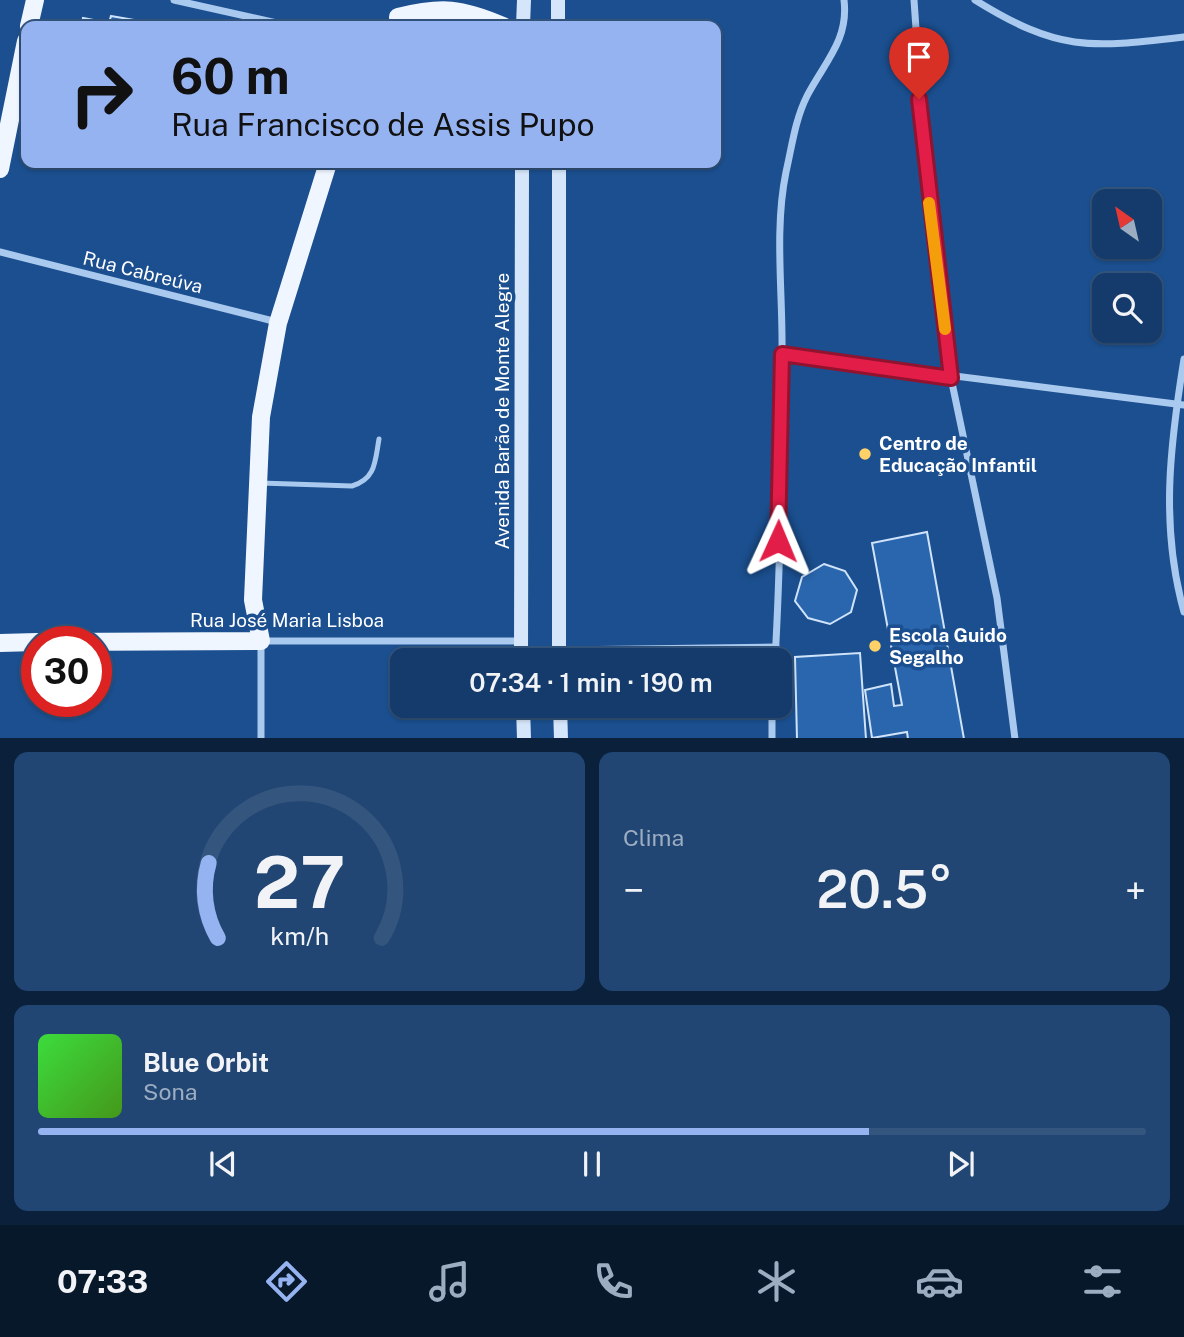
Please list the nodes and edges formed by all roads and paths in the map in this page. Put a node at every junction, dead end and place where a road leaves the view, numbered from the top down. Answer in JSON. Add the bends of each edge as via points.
{"nodes":[{"id":1,"x":35,"y":0,"type":"edge"},
{"id":2,"x":174,"y":0,"type":"edge"},
{"id":3,"x":411,"y":0,"type":"edge"},
{"id":4,"x":524,"y":0,"type":"edge"},
{"id":5,"x":558,"y":0,"type":"edge"},
{"id":6,"x":844,"y":0,"type":"edge"},
{"id":7,"x":914,"y":0,"type":"edge"},
{"id":8,"x":975,"y":0,"type":"edge"},
{"id":9,"x":30,"y":21,"type":"edge"},
{"id":10,"x":268,"y":21,"type":"edge"},
{"id":11,"x":396,"y":21,"type":"edge"},
{"id":12,"x":398,"y":21,"type":"edge"},
{"id":13,"x":490,"y":21,"type":"edge"},
{"id":14,"x":523,"y":21,"type":"edge"},
{"id":15,"x":558,"y":21,"type":"edge"},
{"id":16,"x":1184,"y":37,"type":"edge"},
{"id":17,"x":21,"y":66,"type":"edge"},
{"id":18,"x":326,"y":168,"type":"edge"},
{"id":19,"x":522,"y":168,"type":"edge"},
{"id":20,"x":559,"y":168,"type":"edge"},
{"id":21,"x":0,"y":169,"type":"edge"},
{"id":22,"x":0,"y":252,"type":"edge"},
{"id":23,"x":278,"y":323,"type":"junction"},
{"id":24,"x":782,"y":354,"type":"junction"},
{"id":25,"x":1184,"y":359,"type":"edge"},
{"id":26,"x":951,"y":378,"type":"junction"},
{"id":27,"x":1180,"y":404,"type":"edge"},
{"id":28,"x":379,"y":439,"type":"dead end"},
{"id":29,"x":257,"y":483,"type":"junction"},
{"id":30,"x":1184,"y":612,"type":"edge"},
{"id":31,"x":261,"y":641,"type":"junction"},
{"id":32,"x":520,"y":641,"type":"junction"},
{"id":33,"x":21,"y":642,"type":"edge"},
{"id":34,"x":112,"y":642,"type":"edge"},
{"id":35,"x":0,"y":643,"type":"edge"},
{"id":36,"x":776,"y":647,"type":"joint"},
{"id":37,"x":520,"y":648,"type":"edge"},
{"id":38,"x":559,"y":648,"type":"edge"},
{"id":39,"x":749,"y":648,"type":"edge"},
{"id":40,"x":523,"y":718,"type":"edge"},
{"id":41,"x":560,"y":718,"type":"edge"},
{"id":42,"x":772,"y":718,"type":"edge"},
{"id":43,"x":261,"y":738,"type":"edge"},
{"id":44,"x":524,"y":738,"type":"edge"},
{"id":45,"x":561,"y":738,"type":"edge"},
{"id":46,"x":772,"y":738,"type":"edge"},
{"id":47,"x":1015,"y":738,"type":"edge"}],
"edges":[{"from":1,"to":9,"type":"main road"},
{"from":2,"to":10,"type":"street"},
{"from":3,"to":11,"type":"main road"},
{"from":4,"to":14,"type":"main road"},
{"from":5,"to":15,"type":"main road"},
{"from":6,"to":24,"type":"street","via":[[846,16],[839,41],[797,121],[784,181]]},
{"from":7,"to":26,"type":"street","via":[[926,174]]},
{"from":8,"to":16,"type":"street","via":[[1037,34],[1072,44],[1117,45]]},
{"from":12,"to":13,"type":"main road","via":[[434,8]]},
{"from":17,"to":21,"type":"main road"},
{"from":18,"to":23,"type":"main road"},
{"from":19,"to":32,"type":"main road","name":"Avenida Barão de Monte Alegre"},
{"from":20,"to":38,"type":"main road"},
{"from":22,"to":23,"type":"street","name":"Rua Cabreúva"},
{"from":23,"to":29,"type":"main road","via":[[261,417]]},
{"from":24,"to":26,"type":"street"},
{"from":24,"to":36,"type":"street"},
{"from":25,"to":27,"type":"street"},
{"from":26,"to":27,"type":"street"},
{"from":26,"to":47,"type":"street","via":[[997,598]]},
{"from":27,"to":30,"type":"street","via":[[1167,492]]},
{"from":28,"to":29,"type":"lane","via":[[373,474],[365,482],[352,486]]},
{"from":29,"to":31,"type":"main road","via":[[253,600]]},
{"from":31,"to":32,"type":"street","name":"Rua José Maria Lisboa"},
{"from":31,"to":34,"type":"main road","name":"Rua José Maria Lisboa"},
{"from":31,"to":43,"type":"street"},
{"from":32,"to":37,"type":"main road","name":"Avenida Barão de Monte Alegre"},
{"from":33,"to":35,"type":"main road"},
{"from":36,"to":39,"type":"street"},
{"from":40,"to":44,"type":"main road"},
{"from":41,"to":45,"type":"main road"},
{"from":42,"to":46,"type":"street"}]}
